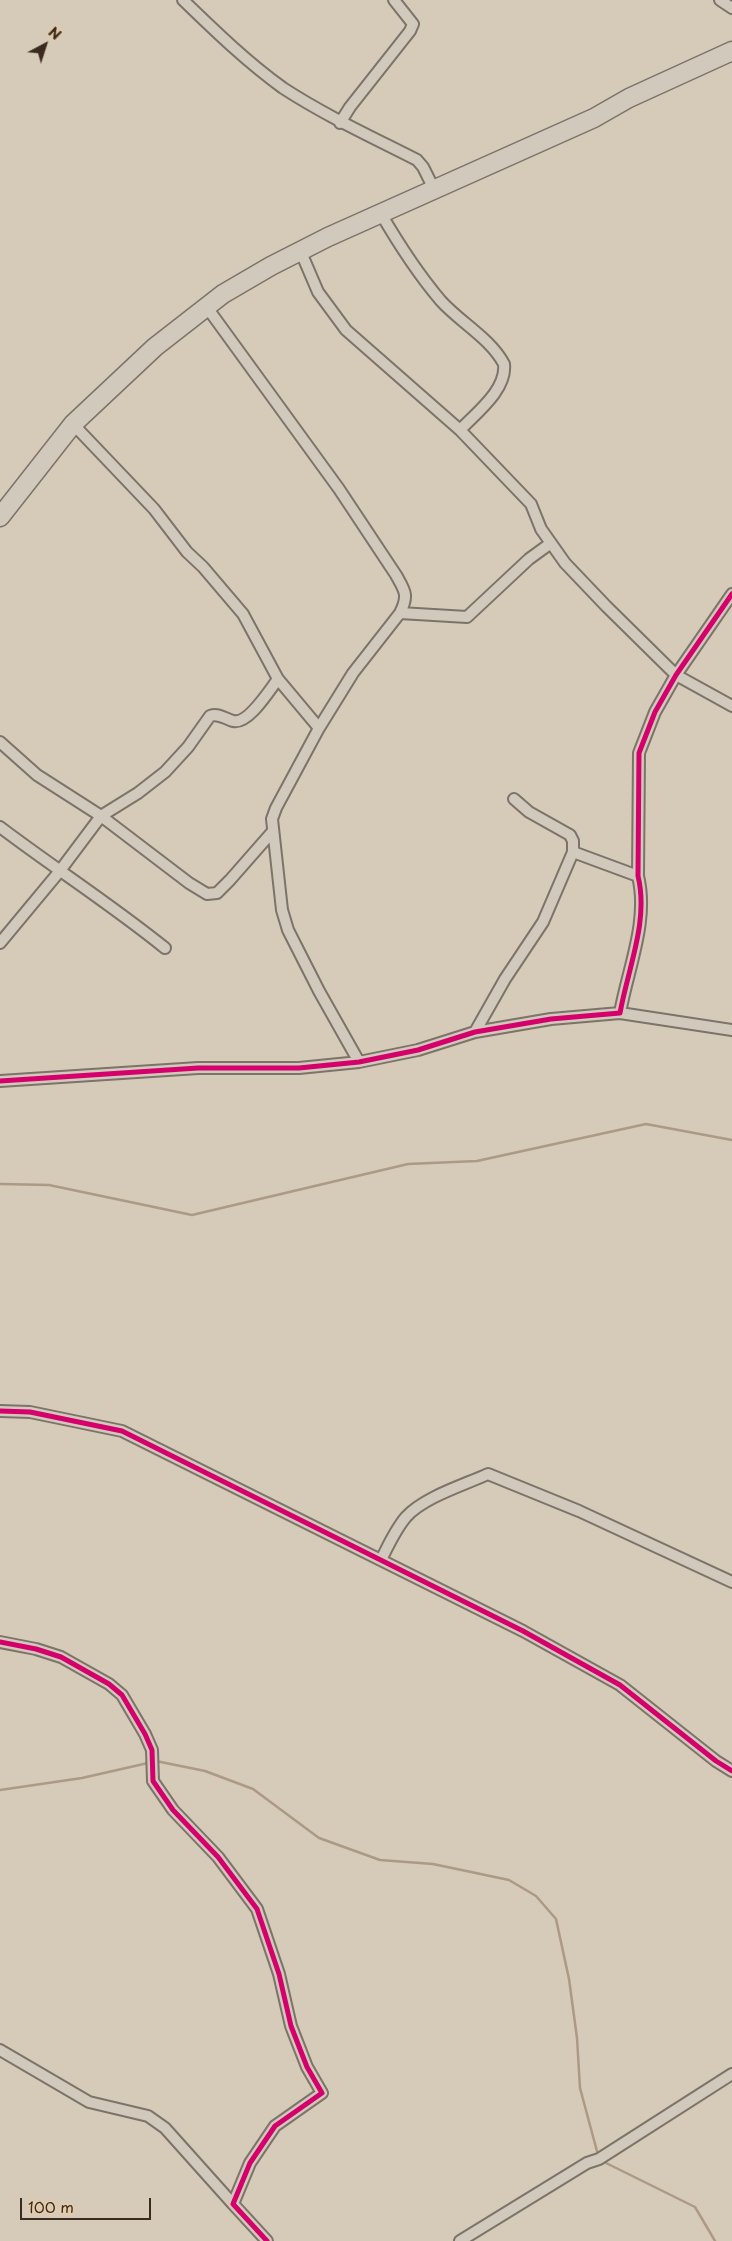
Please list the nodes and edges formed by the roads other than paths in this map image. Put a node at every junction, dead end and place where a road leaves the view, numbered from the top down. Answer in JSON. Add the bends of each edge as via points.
{"nodes":[{"id":1,"x":183,"y":0,"type":"edge"},
{"id":2,"x":394,"y":0,"type":"edge"},
{"id":3,"x":720,"y":0,"type":"edge"},
{"id":4,"x":732,"y":8,"type":"edge"},
{"id":5,"x":732,"y":53,"type":"edge"},
{"id":6,"x":340,"y":122,"type":"junction"},
{"id":7,"x":434,"y":189,"type":"junction"},
{"id":8,"x":380,"y":212,"type":"junction"},
{"id":9,"x":300,"y":250,"type":"junction"},
{"id":10,"x":206,"y":306,"type":"junction"},
{"id":11,"x":73,"y":424,"type":"junction"},
{"id":12,"x":460,"y":430,"type":"junction"},
{"id":13,"x":0,"y":517,"type":"edge"},
{"id":14,"x":551,"y":543,"type":"junction"},
{"id":15,"x":732,"y":594,"type":"edge"},
{"id":16,"x":400,"y":613,"type":"junction"},
{"id":17,"x":676,"y":675,"type":"junction"},
{"id":18,"x":278,"y":679,"type":"junction"},
{"id":19,"x":732,"y":706,"type":"edge"},
{"id":20,"x":319,"y":728,"type":"junction"},
{"id":21,"x":0,"y":742,"type":"edge"},
{"id":22,"x":514,"y":799,"type":"dead end"},
{"id":23,"x":101,"y":816,"type":"junction"},
{"id":24,"x":0,"y":827,"type":"edge"},
{"id":25,"x":273,"y":831,"type":"junction"},
{"id":26,"x":573,"y":852,"type":"junction"},
{"id":27,"x":59,"y":872,"type":"junction"},
{"id":28,"x":638,"y":876,"type":"junction"},
{"id":29,"x":0,"y":943,"type":"edge"},
{"id":30,"x":164,"y":948,"type":"dead end"},
{"id":31,"x":620,"y":1013,"type":"junction"},
{"id":32,"x":732,"y":1030,"type":"edge"},
{"id":33,"x":475,"y":1032,"type":"junction"},
{"id":34,"x":359,"y":1062,"type":"junction"},
{"id":35,"x":0,"y":1082,"type":"edge"},
{"id":36,"x":0,"y":1411,"type":"edge"},
{"id":37,"x":381,"y":1560,"type":"junction"},
{"id":38,"x":732,"y":1582,"type":"edge"},
{"id":39,"x":0,"y":1642,"type":"edge"},
{"id":40,"x":732,"y":1771,"type":"edge"},
{"id":41,"x":0,"y":2050,"type":"edge"},
{"id":42,"x":732,"y":2074,"type":"edge"},
{"id":43,"x":233,"y":2204,"type":"junction"},
{"id":44,"x":267,"y":2241,"type":"edge"},
{"id":45,"x":460,"y":2241,"type":"edge"}],
"edges":[{"from":1,"to":6,"type":"street","via":[[244,58],[283,88]]},
{"from":2,"to":6,"type":"street","via":[[413,24],[410,31]]},
{"from":3,"to":4,"type":"street"},
{"from":5,"to":7,"type":"highway","via":[[611,114],[594,118]]},
{"from":6,"to":7,"type":"street","via":[[417,160]]},
{"from":7,"to":8,"type":"highway"},
{"from":8,"to":9,"type":"highway"},
{"from":8,"to":12,"type":"street","via":[[409,259],[441,301],[492,348],[504,364],[498,388]]},
{"from":9,"to":10,"type":"highway"},
{"from":9,"to":12,"type":"street","via":[[318,292],[346,330]]},
{"from":10,"to":11,"type":"highway","via":[[148,352]]},
{"from":10,"to":16,"type":"street","via":[[339,489],[396,575],[407,600]]},
{"from":11,"to":13,"type":"highway"},
{"from":11,"to":18,"type":"street","via":[[154,509],[187,552],[243,614]]},
{"from":12,"to":14,"type":"street","via":[[531,504]]},
{"from":14,"to":16,"type":"street","via":[[466,617]]},
{"from":14,"to":17,"type":"street","via":[[565,563]]},
{"from":15,"to":17,"type":"street"},
{"from":16,"to":20,"type":"street","via":[[353,673]]},
{"from":17,"to":19,"type":"street"},
{"from":17,"to":28,"type":"street","via":[[655,712],[639,753]]},
{"from":18,"to":20,"type":"street"},
{"from":18,"to":23,"type":"street","via":[[242,720],[210,716],[165,772]]},
{"from":20,"to":25,"type":"street","via":[[276,808],[272,819]]},
{"from":21,"to":23,"type":"street","via":[[37,775]]},
{"from":22,"to":26,"type":"street","via":[[529,812],[570,835]]},
{"from":23,"to":25,"type":"street","via":[[207,894],[217,893]]},
{"from":23,"to":27,"type":"street"},
{"from":24,"to":27,"type":"street"},
{"from":25,"to":34,"type":"street","via":[[282,910],[288,930]]},
{"from":26,"to":28,"type":"street"},
{"from":26,"to":33,"type":"street","via":[[543,922]]},
{"from":27,"to":29,"type":"street"},
{"from":27,"to":30,"type":"street","via":[[129,919]]},
{"from":28,"to":31,"type":"street","via":[[640,917]]},
{"from":31,"to":32,"type":"street"},
{"from":31,"to":33,"type":"street","via":[[551,1019]]},
{"from":33,"to":34,"type":"street","via":[[418,1050]]},
{"from":34,"to":35,"type":"street","via":[[298,1068],[198,1068]]},
{"from":36,"to":37,"type":"street","via":[[30,1412],[122,1431]]},
{"from":37,"to":38,"type":"street","via":[[407,1516],[488,1474]]},
{"from":37,"to":40,"type":"street","via":[[523,1631],[620,1685]]},
{"from":39,"to":43,"type":"street","via":[[36,1648],[61,1657],[122,1695],[152,1750],[153,1780],[173,1810],[218,1857],[256,1909],[279,1974],[291,2026],[322,2093],[275,2126],[250,2163]]},
{"from":41,"to":43,"type":"street","via":[[89,2102],[148,2116],[166,2128]]},
{"from":42,"to":45,"type":"street","via":[[599,2160],[587,2162]]},
{"from":43,"to":44,"type":"street"}]}
